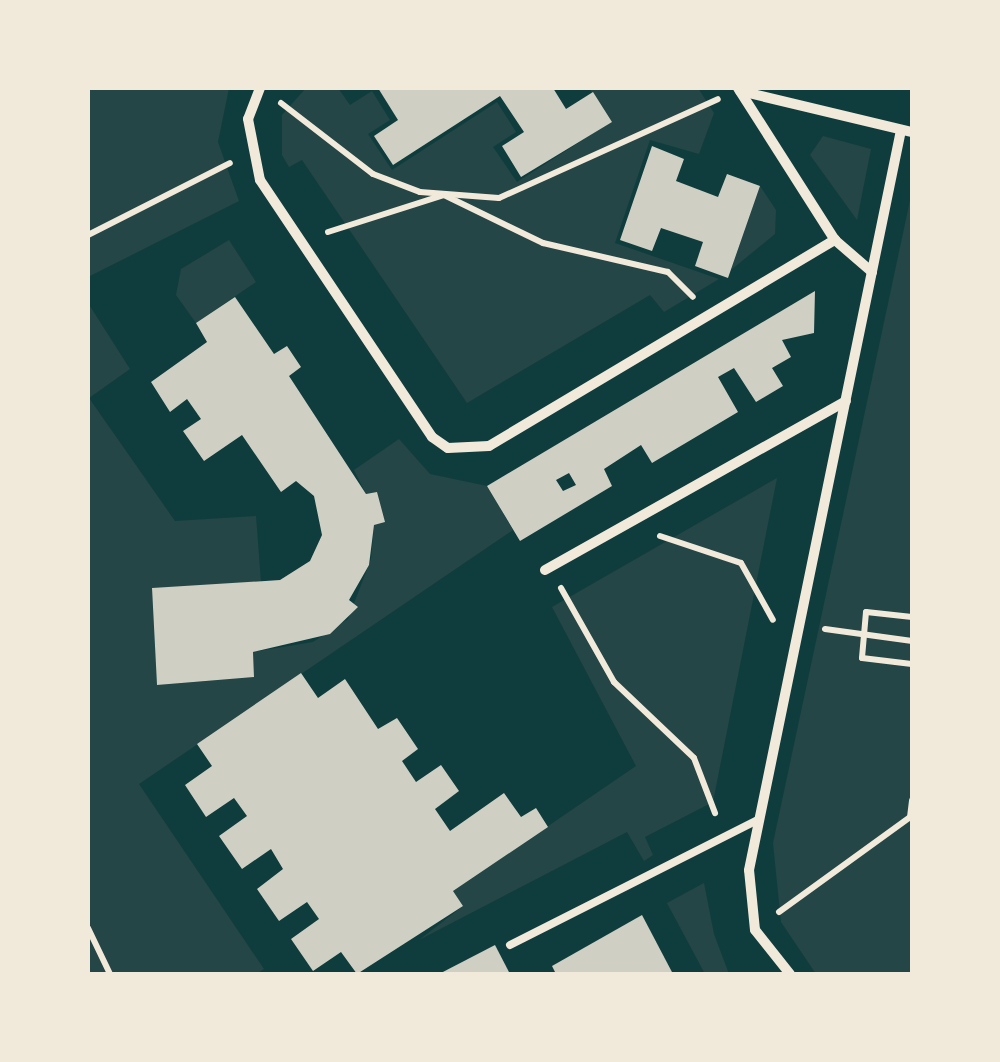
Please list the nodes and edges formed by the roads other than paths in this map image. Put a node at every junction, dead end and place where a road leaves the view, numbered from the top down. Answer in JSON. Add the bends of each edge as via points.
{"nodes":[{"id":1,"x":260,"y":88,"type":"edge"},
{"id":2,"x":739,"y":89,"type":"edge"},
{"id":3,"x":907,"y":131,"type":"edge"},
{"id":4,"x":835,"y":240,"type":"junction"},
{"id":5,"x":872,"y":272,"type":"junction"},
{"id":6,"x":846,"y":401,"type":"junction"},
{"id":7,"x":548,"y":568,"type":"road end"},
{"id":8,"x":760,"y":819,"type":"junction"},
{"id":9,"x":510,"y":945,"type":"dead end"},
{"id":10,"x":790,"y":974,"type":"edge"}],
"edges":[{"from":1,"to":4,"type":"street","via":[[249,154],[432,437],[466,452]]},
{"from":2,"to":3,"type":"street"},
{"from":2,"to":4,"type":"street"},
{"from":3,"to":5,"type":"street"},
{"from":4,"to":5,"type":"street"},
{"from":5,"to":6,"type":"street"},
{"from":6,"to":7,"type":"street"},
{"from":6,"to":8,"type":"street"},
{"from":8,"to":9,"type":"lane"},
{"from":8,"to":10,"type":"street","via":[[749,870],[754,930]]}]}
